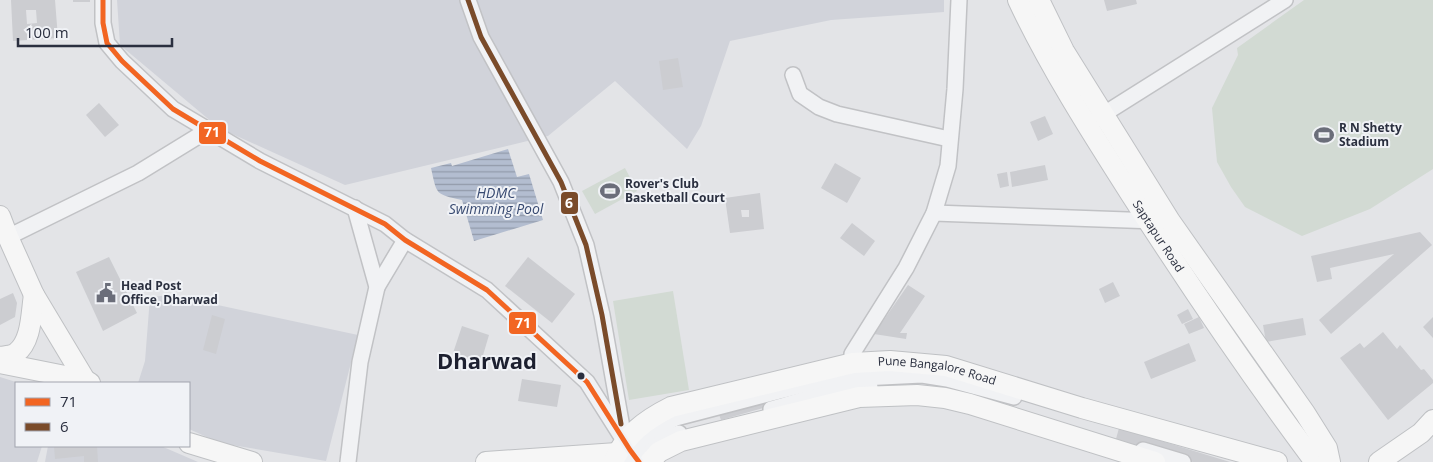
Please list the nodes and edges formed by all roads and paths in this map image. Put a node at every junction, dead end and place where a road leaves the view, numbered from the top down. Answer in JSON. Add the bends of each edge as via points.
{"nodes":[{"id":1,"x":103,"y":0,"type":"edge"},
{"id":2,"x":468,"y":0,"type":"edge"},
{"id":3,"x":960,"y":0,"type":"edge"},
{"id":4,"x":1018,"y":0,"type":"edge"},
{"id":5,"x":1039,"y":0,"type":"edge"},
{"id":6,"x":1285,"y":0,"type":"edge"},
{"id":7,"x":793,"y":75,"type":"dead end"},
{"id":8,"x":1095,"y":119,"type":"junction"},
{"id":9,"x":208,"y":130,"type":"junction"},
{"id":10,"x":949,"y":139,"type":"junction"},
{"id":11,"x":355,"y":208,"type":"junction"},
{"id":12,"x":934,"y":213,"type":"junction"},
{"id":13,"x":0,"y":216,"type":"edge"},
{"id":14,"x":1148,"y":221,"type":"junction"},
{"id":15,"x":1170,"y":222,"type":"junction"},
{"id":16,"x":8,"y":237,"type":"junction"},
{"id":17,"x":405,"y":240,"type":"junction"},
{"id":18,"x":377,"y":287,"type":"junction"},
{"id":19,"x":34,"y":295,"type":"junction"},
{"id":20,"x":0,"y":357,"type":"edge"},
{"id":21,"x":0,"y":363,"type":"edge"},
{"id":22,"x":856,"y":381,"type":"junction"},
{"id":23,"x":87,"y":382,"type":"edge"},
{"id":24,"x":1433,"y":420,"type":"edge"},
{"id":25,"x":190,"y":443,"type":"edge"},
{"id":26,"x":630,"y":457,"type":"edge"},
{"id":27,"x":252,"y":462,"type":"edge"},
{"id":28,"x":348,"y":462,"type":"edge"},
{"id":29,"x":486,"y":462,"type":"edge"},
{"id":30,"x":1155,"y":462,"type":"edge"},
{"id":31,"x":1183,"y":462,"type":"edge"},
{"id":32,"x":1252,"y":462,"type":"edge"},
{"id":33,"x":1278,"y":462,"type":"edge"},
{"id":34,"x":1315,"y":462,"type":"edge"},
{"id":35,"x":1330,"y":462,"type":"edge"},
{"id":36,"x":1379,"y":462,"type":"edge"}],
"edges":[{"from":1,"to":9,"type":"street","via":[[107,43],[122,62],[173,109]]},
{"from":2,"to":26,"type":"street","via":[[481,37],[561,182],[586,245]]},
{"from":3,"to":10,"type":"street"},
{"from":4,"to":8,"type":"main road","name":"Saptapur Road","via":[[1030,25]]},
{"from":5,"to":8,"type":"main road","name":"Saptapur Road"},
{"from":6,"to":8,"type":"street"},
{"from":7,"to":10,"type":"street","via":[[800,94],[819,107]]},
{"from":8,"to":14,"type":"main road","name":"Saptapur Road"},
{"from":8,"to":15,"type":"main road","name":"Saptapur Road"},
{"from":9,"to":11,"type":"street","via":[[260,161]]},
{"from":9,"to":16,"type":"street","via":[[138,173]]},
{"from":10,"to":12,"type":"street","via":[[948,166]]},
{"from":11,"to":17,"type":"street","via":[[385,224]]},
{"from":11,"to":18,"type":"street"},
{"from":12,"to":14,"type":"street"},
{"from":12,"to":22,"type":"street","via":[[906,268],[852,354]]},
{"from":13,"to":16,"type":"main road"},
{"from":14,"to":15,"type":"street"},
{"from":14,"to":34,"type":"main road","name":"Saptapur Road"},
{"from":15,"to":35,"type":"main road","name":"Saptapur Road","via":[[1305,413],[1327,448]]},
{"from":16,"to":19,"type":"main road"},
{"from":17,"to":18,"type":"street"},
{"from":17,"to":26,"type":"street","via":[[487,290],[587,382]]},
{"from":18,"to":28,"type":"street","via":[[360,362]]},
{"from":19,"to":20,"type":"main road","via":[[28,335],[23,346],[14,354]]},
{"from":19,"to":23,"type":"main road"},
{"from":21,"to":23,"type":"main road"},
{"from":22,"to":26,"type":"main road","name":"Pune Bangalore Road","via":[[681,441],[659,452]]},
{"from":22,"to":26,"type":"main road","name":"Pune Bangalore Road","via":[[671,407],[644,422]]},
{"from":22,"to":30,"type":"main road","name":"Pune Bangalore Road","via":[[970,404]]},
{"from":22,"to":31,"type":"street","via":[[948,388]]},
{"from":22,"to":32,"type":"street","via":[[922,375],[948,379]]},
{"from":22,"to":33,"type":"main road","name":"Pune Bangalore Road","via":[[890,361],[946,366],[1082,408]]},
{"from":24,"to":36,"type":"main road","via":[[1421,433]]},
{"from":25,"to":27,"type":"main road"},
{"from":26,"to":29,"type":"main road"}]}
